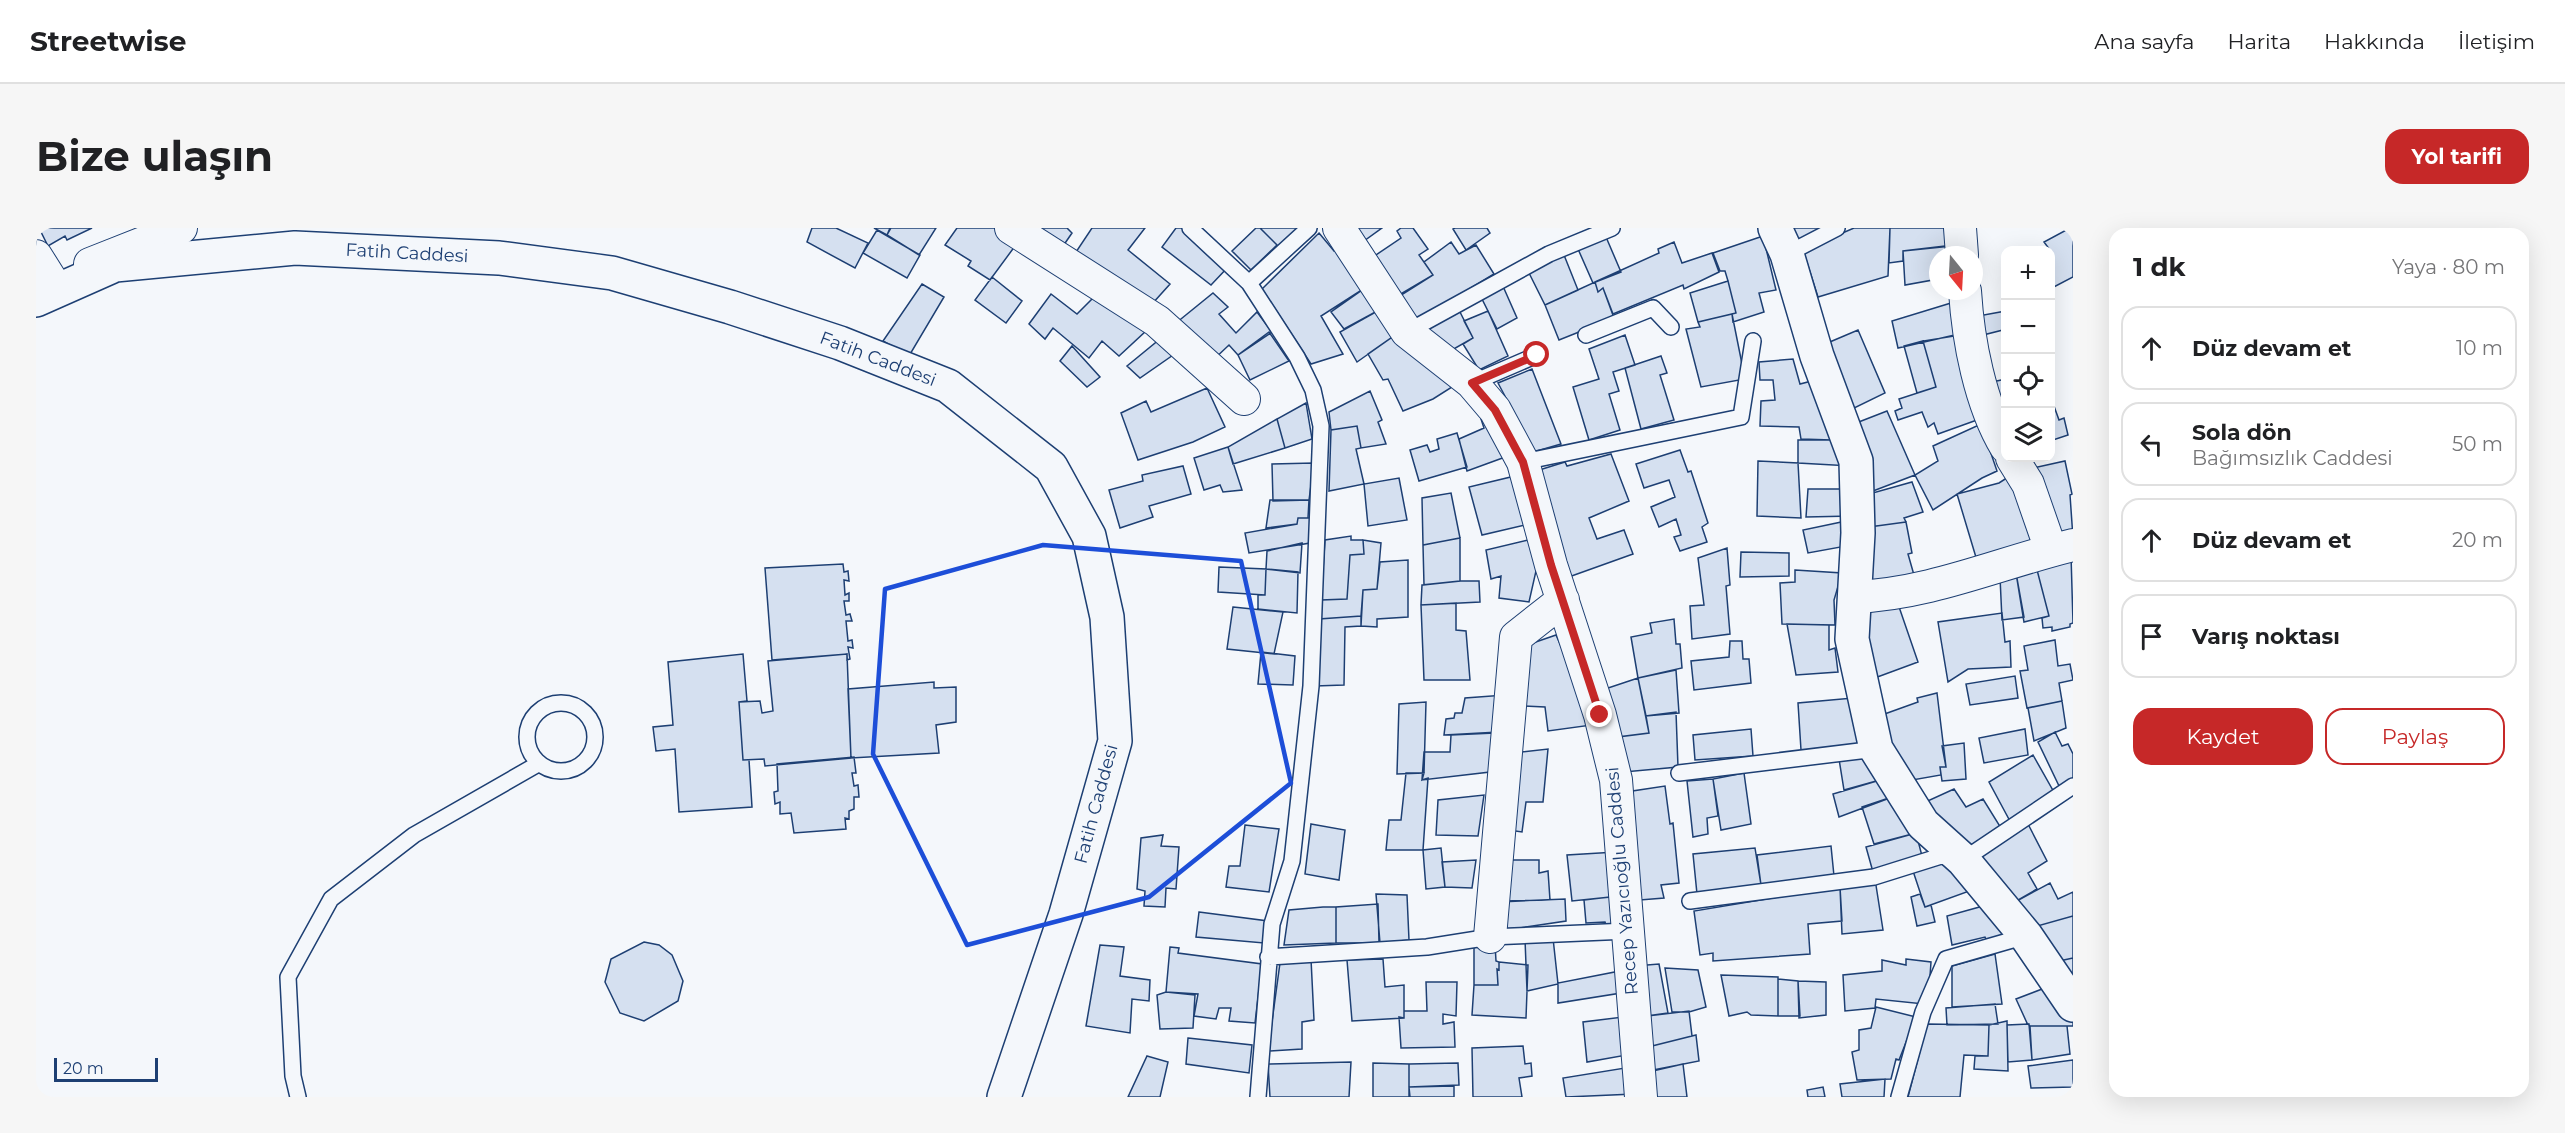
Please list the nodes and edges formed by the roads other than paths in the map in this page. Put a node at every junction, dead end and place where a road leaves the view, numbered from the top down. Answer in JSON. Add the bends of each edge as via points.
{"nodes":[{"id":1,"x":181,"y":228,"type":"edge"},
{"id":2,"x":1011,"y":228,"type":"edge"},
{"id":3,"x":1190,"y":228,"type":"edge"},
{"id":4,"x":1309,"y":228,"type":"edge"},
{"id":5,"x":1339,"y":228,"type":"edge"},
{"id":6,"x":1612,"y":228,"type":"edge"},
{"id":7,"x":1838,"y":228,"type":"edge"},
{"id":8,"x":1960,"y":228,"type":"edge"},
{"id":9,"x":1781,"y":241,"type":"edge"},
{"id":10,"x":1961,"y":246,"type":"edge"},
{"id":11,"x":36,"y":256,"type":"edge"},
{"id":12,"x":1249,"y":283,"type":"junction"},
{"id":13,"x":42,"y":292,"type":"edge"},
{"id":14,"x":1966,"y":300,"type":"edge"},
{"id":15,"x":1671,"y":327,"type":"dead end"},
{"id":16,"x":1407,"y":332,"type":"junction"},
{"id":17,"x":1587,"y":335,"type":"dead end"},
{"id":18,"x":1753,"y":341,"type":"dead end"},
{"id":19,"x":1537,"y":355,"type":"dead end"},
{"id":20,"x":1472,"y":383,"type":"junction"},
{"id":21,"x":1244,"y":399,"type":"dead end"},
{"id":22,"x":2001,"y":439,"type":"edge"},
{"id":23,"x":1523,"y":462,"type":"junction"},
{"id":24,"x":2014,"y":462,"type":"edge"},
{"id":25,"x":2062,"y":547,"type":"edge"},
{"id":26,"x":1854,"y":597,"type":"junction"},
{"id":27,"x":1563,"y":600,"type":"junction"},
{"id":28,"x":1876,"y":749,"type":"junction"},
{"id":29,"x":538,"y":764,"type":"junction"},
{"id":30,"x":1679,"y":774,"type":"dead end"},
{"id":31,"x":2073,"y":786,"type":"edge"},
{"id":32,"x":1963,"y":860,"type":"junction"},
{"id":33,"x":1690,"y":901,"type":"dead end"},
{"id":34,"x":1628,"y":931,"type":"junction"},
{"id":35,"x":2026,"y":936,"type":"junction"},
{"id":36,"x":1490,"y":937,"type":"junction"},
{"id":37,"x":1268,"y":957,"type":"junction"},
{"id":38,"x":2073,"y":1005,"type":"edge"},
{"id":39,"x":298,"y":1097,"type":"edge"},
{"id":40,"x":1004,"y":1097,"type":"edge"},
{"id":41,"x":1258,"y":1097,"type":"edge"},
{"id":42,"x":1641,"y":1097,"type":"edge"},
{"id":43,"x":1899,"y":1097,"type":"edge"}],
"edges":[{"from":1,"to":13,"type":"street","via":[[104,256]]},
{"from":2,"to":21,"type":"street","via":[[1156,321]]},
{"from":3,"to":12,"type":"lane"},
{"from":4,"to":12,"type":"lane"},
{"from":5,"to":16,"type":"street","name":"Recep Yazıcıoğlu Caddesi"},
{"from":6,"to":16,"type":"lane","via":[[1549,254]]},
{"from":7,"to":9,"type":"lane"},
{"from":8,"to":10,"type":"street"},
{"from":9,"to":26,"type":"street","via":[[1817,356],[1856,461],[1858,533]]},
{"from":11,"to":13,"type":"street"},
{"from":12,"to":37,"type":"lane","via":[[1297,357],[1313,390],[1322,426],[1311,686],[1292,861],[1272,924]]},
{"from":13,"to":40,"type":"street","name":"Fatih Caddesi","via":[[115,265],[295,248],[499,258],[612,273],[730,307],[948,386],[1051,467],[1089,536],[1107,617],[1115,741],[1066,914]]},
{"from":14,"to":22,"type":"street","via":[[1968,332],[1994,428]]},
{"from":15,"to":17,"type":"lane","via":[[1653,308]]},
{"from":16,"to":20,"type":"street","name":"Recep Yazıcıoğlu Caddesi"},
{"from":18,"to":23,"type":"lane","via":[[1741,417]]},
{"from":19,"to":20,"type":"lane"},
{"from":20,"to":23,"type":"street","name":"Recep Yazıcıoğlu Caddesi","via":[[1495,410]]},
{"from":23,"to":27,"type":"street","name":"Recep Yazıcıoğlu Caddesi"},
{"from":24,"to":25,"type":"street"},
{"from":25,"to":26,"type":"street","via":[[1962,579],[1887,596]]},
{"from":26,"to":28,"type":"street","via":[[1852,639]]},
{"from":27,"to":34,"type":"street","name":"Recep Yazıcıoğlu Caddesi","via":[[1600,715],[1616,780]]},
{"from":27,"to":36,"type":"street","via":[[1516,637]]},
{"from":28,"to":30,"type":"lane"},
{"from":28,"to":32,"type":"street","via":[[1923,824]]},
{"from":29,"to":29,"type":"lane","via":[[548,769],[570,770],[588,758],[594,748],[594,726],[580,708],[557,702],[546,705],[530,721],[526,744]]},
{"from":29,"to":39,"type":"lane","via":[[414,835],[331,899],[288,977],[292,1076]]},
{"from":31,"to":32,"type":"lane"},
{"from":32,"to":33,"type":"lane","via":[[1941,856],[1874,877]]},
{"from":32,"to":35,"type":"street"},
{"from":34,"to":36,"type":"lane"},
{"from":34,"to":42,"type":"street","name":"Recep Yazıcıoğlu Caddesi"},
{"from":35,"to":38,"type":"street"},
{"from":35,"to":43,"type":"lane","via":[[1946,959],[1923,1012]]},
{"from":36,"to":37,"type":"lane","via":[[1427,948]]},
{"from":37,"to":41,"type":"lane"}]}
